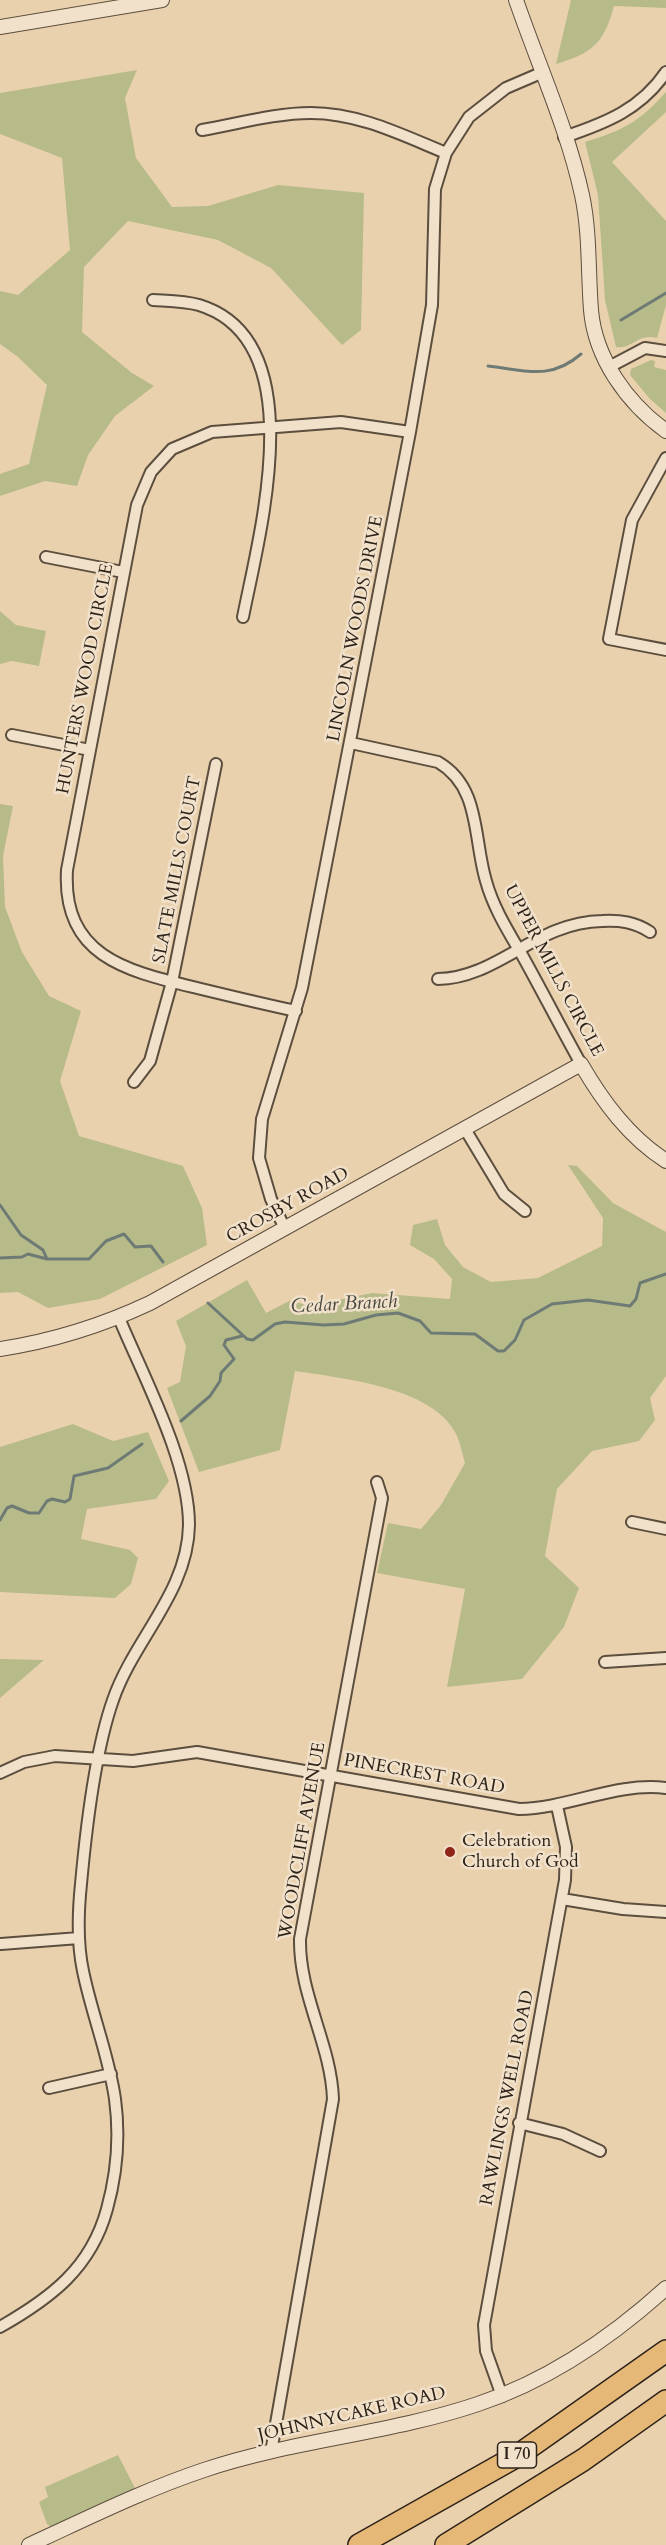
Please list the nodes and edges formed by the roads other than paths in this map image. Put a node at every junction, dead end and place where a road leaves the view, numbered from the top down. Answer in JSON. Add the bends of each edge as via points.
{"nodes":[{"id":1,"x":162,"y":0,"type":"edge"},
{"id":2,"x":516,"y":0,"type":"edge"},
{"id":3,"x":0,"y":27,"type":"edge"},
{"id":4,"x":666,"y":72,"type":"edge"},
{"id":5,"x":541,"y":73,"type":"junction"},
{"id":6,"x":202,"y":130,"type":"dead end"},
{"id":7,"x":564,"y":137,"type":"junction"},
{"id":8,"x":446,"y":153,"type":"junction"},
{"id":9,"x":153,"y":300,"type":"dead end"},
{"id":10,"x":666,"y":351,"type":"edge"},
{"id":11,"x":609,"y":367,"type":"junction"},
{"id":12,"x":270,"y":427,"type":"junction"},
{"id":13,"x":666,"y":431,"type":"edge"},
{"id":14,"x":410,"y":432,"type":"junction"},
{"id":15,"x":666,"y":458,"type":"edge"},
{"id":16,"x":46,"y":557,"type":"dead end"},
{"id":17,"x":123,"y":572,"type":"junction"},
{"id":18,"x":243,"y":617,"type":"dead end"},
{"id":19,"x":666,"y":650,"type":"edge"},
{"id":20,"x":12,"y":735,"type":"dead end"},
{"id":21,"x":351,"y":743,"type":"junction"},
{"id":22,"x":90,"y":750,"type":"junction"},
{"id":23,"x":216,"y":764,"type":"dead end"},
{"id":24,"x":650,"y":932,"type":"dead end"},
{"id":25,"x":518,"y":948,"type":"junction"},
{"id":26,"x":438,"y":979,"type":"dead end"},
{"id":27,"x":172,"y":982,"type":"junction"},
{"id":28,"x":296,"y":1011,"type":"junction"},
{"id":29,"x":581,"y":1064,"type":"junction"},
{"id":30,"x":134,"y":1082,"type":"dead end"},
{"id":31,"x":465,"y":1128,"type":"junction"},
{"id":32,"x":666,"y":1161,"type":"edge"},
{"id":33,"x":525,"y":1211,"type":"dead end"},
{"id":34,"x":285,"y":1229,"type":"junction"},
{"id":35,"x":119,"y":1318,"type":"junction"},
{"id":36,"x":0,"y":1349,"type":"edge"},
{"id":37,"x":377,"y":1482,"type":"dead end"},
{"id":38,"x":632,"y":1522,"type":"dead end"},
{"id":39,"x":666,"y":1529,"type":"edge"},
{"id":40,"x":666,"y":1658,"type":"edge"},
{"id":41,"x":605,"y":1662,"type":"dead end"},
{"id":42,"x":99,"y":1759,"type":"junction"},
{"id":43,"x":0,"y":1773,"type":"edge"},
{"id":44,"x":331,"y":1775,"type":"junction"},
{"id":45,"x":666,"y":1788,"type":"edge"},
{"id":46,"x":557,"y":1806,"type":"junction"},
{"id":47,"x":562,"y":1899,"type":"junction"},
{"id":48,"x":666,"y":1912,"type":"edge"},
{"id":49,"x":79,"y":1938,"type":"junction"},
{"id":50,"x":1,"y":1944,"type":"edge"},
{"id":51,"x":111,"y":2074,"type":"junction"},
{"id":52,"x":49,"y":2088,"type":"dead end"},
{"id":53,"x":519,"y":2124,"type":"junction"},
{"id":54,"x":600,"y":2151,"type":"dead end"},
{"id":55,"x":666,"y":2288,"type":"edge"},
{"id":56,"x":0,"y":2327,"type":"edge"},
{"id":57,"x":666,"y":2351,"type":"edge"},
{"id":58,"x":502,"y":2396,"type":"junction"},
{"id":59,"x":666,"y":2401,"type":"edge"},
{"id":60,"x":271,"y":2452,"type":"junction"},
{"id":61,"x":29,"y":2545,"type":"edge"},
{"id":62,"x":359,"y":2545,"type":"edge"},
{"id":63,"x":446,"y":2545,"type":"edge"}],
"edges":[{"from":1,"to":3,"type":"street"},
{"from":2,"to":5,"type":"street"},
{"from":4,"to":7,"type":"street","via":[[649,94],[626,112]]},
{"from":5,"to":7,"type":"street"},
{"from":5,"to":8,"type":"street","name":"LINCOLN WOODS DRIVE","via":[[506,88],[479,106]]},
{"from":6,"to":8,"type":"street","via":[[293,114],[329,114],[379,125]]},
{"from":7,"to":11,"type":"street","via":[[583,197],[591,312]]},
{"from":8,"to":14,"type":"street","name":"LINCOLN WOODS DRIVE","via":[[435,189],[432,305]]},
{"from":9,"to":12,"type":"street","via":[[199,305],[240,331],[261,372]]},
{"from":10,"to":11,"type":"street","via":[[645,348]]},
{"from":11,"to":13,"type":"street","via":[[634,402]]},
{"from":12,"to":14,"type":"street","name":"HUNTERS WOOD CIRCLE","via":[[341,422]]},
{"from":12,"to":17,"type":"street","name":"HUNTERS WOOD CIRCLE","via":[[212,432],[172,449],[160,460],[143,486]]},
{"from":12,"to":18,"type":"street","via":[[270,477]]},
{"from":14,"to":21,"type":"street","name":"LINCOLN WOODS DRIVE"},
{"from":15,"to":19,"type":"street","via":[[632,520],[609,639]]},
{"from":16,"to":17,"type":"street"},
{"from":17,"to":22,"type":"street","name":"HUNTERS WOOD CIRCLE"},
{"from":20,"to":22,"type":"street"},
{"from":21,"to":25,"type":"street","name":"UPPER MILLS CIRCLE","via":[[438,762],[464,785],[473,809],[486,883]]},
{"from":21,"to":28,"type":"street","name":"LINCOLN WOODS DRIVE"},
{"from":22,"to":27,"type":"street","name":"HUNTERS WOOD CIRCLE","via":[[67,870],[69,905],[83,936],[106,959]]},
{"from":23,"to":27,"type":"street","name":"SLATE MILLS COURT"},
{"from":24,"to":25,"type":"street","via":[[628,922],[579,922]]},
{"from":25,"to":26,"type":"street","via":[[467,975]]},
{"from":25,"to":29,"type":"street","name":"UPPER MILLS CIRCLE"},
{"from":27,"to":28,"type":"street","name":"HUNTERS WOOD CIRCLE"},
{"from":27,"to":30,"type":"street","name":"SLATE MILLS COURT","via":[[150,1061]]},
{"from":28,"to":34,"type":"street","name":"LINCOLN WOODS DRIVE","via":[[266,1102],[260,1138],[263,1177]]},
{"from":29,"to":31,"type":"street","name":"CROSBY ROAD"},
{"from":29,"to":32,"type":"street","name":"UPPER MILLS CIRCLE","via":[[624,1126]]},
{"from":31,"to":33,"type":"street","via":[[504,1194]]},
{"from":31,"to":34,"type":"street","name":"CROSBY ROAD"},
{"from":34,"to":35,"type":"street","name":"CROSBY ROAD"},
{"from":35,"to":36,"type":"street","name":"CROSBY ROAD","via":[[58,1338]]},
{"from":35,"to":42,"type":"street","via":[[177,1456],[185,1482],[189,1528],[186,1551],[168,1600],[130,1660],[113,1699]]},
{"from":37,"to":44,"type":"street","name":"WOODCLIFF AVENUE","via":[[382,1498]]},
{"from":38,"to":39,"type":"street"},
{"from":40,"to":41,"type":"street"},
{"from":42,"to":43,"type":"street","name":"PINECREST ROAD","via":[[72,1755],[39,1758]]},
{"from":42,"to":44,"type":"street","name":"PINECREST ROAD","via":[[133,1761],[197,1752]]},
{"from":42,"to":49,"type":"street","via":[[81,1881]]},
{"from":44,"to":46,"type":"street","name":"PINECREST ROAD","via":[[501,1807]]},
{"from":44,"to":60,"type":"street","name":"WOODCLIFF AVENUE","via":[[300,1957],[330,2071],[332,2110]]},
{"from":45,"to":46,"type":"street","name":"PINECREST ROAD","via":[[621,1788]]},
{"from":46,"to":47,"type":"street","name":"RAWLINGS WELL ROAD","via":[[566,1847]]},
{"from":47,"to":48,"type":"street"},
{"from":47,"to":53,"type":"street","name":"RAWLINGS WELL ROAD"},
{"from":49,"to":50,"type":"street"},
{"from":49,"to":51,"type":"street","via":[[83,1970]]},
{"from":51,"to":52,"type":"street"},
{"from":51,"to":56,"type":"street","via":[[117,2150],[112,2192],[98,2233],[63,2285]]},
{"from":53,"to":54,"type":"street","via":[[550,2130]]},
{"from":53,"to":58,"type":"street","name":"RAWLINGS WELL ROAD","via":[[484,2325],[486,2351]]},
{"from":55,"to":58,"type":"street","name":"JOHNNYCAKE ROAD","via":[[580,2354]]},
{"from":57,"to":62,"type":"highway","number":"I 70","via":[[516,2456]]},
{"from":58,"to":60,"type":"street","name":"JOHNNYCAKE ROAD","via":[[450,2412]]},
{"from":59,"to":63,"type":"highway","number":"I 70","via":[[584,2460]]},
{"from":60,"to":61,"type":"street","name":"JOHNNYCAKE ROAD","via":[[204,2470]]}]}
